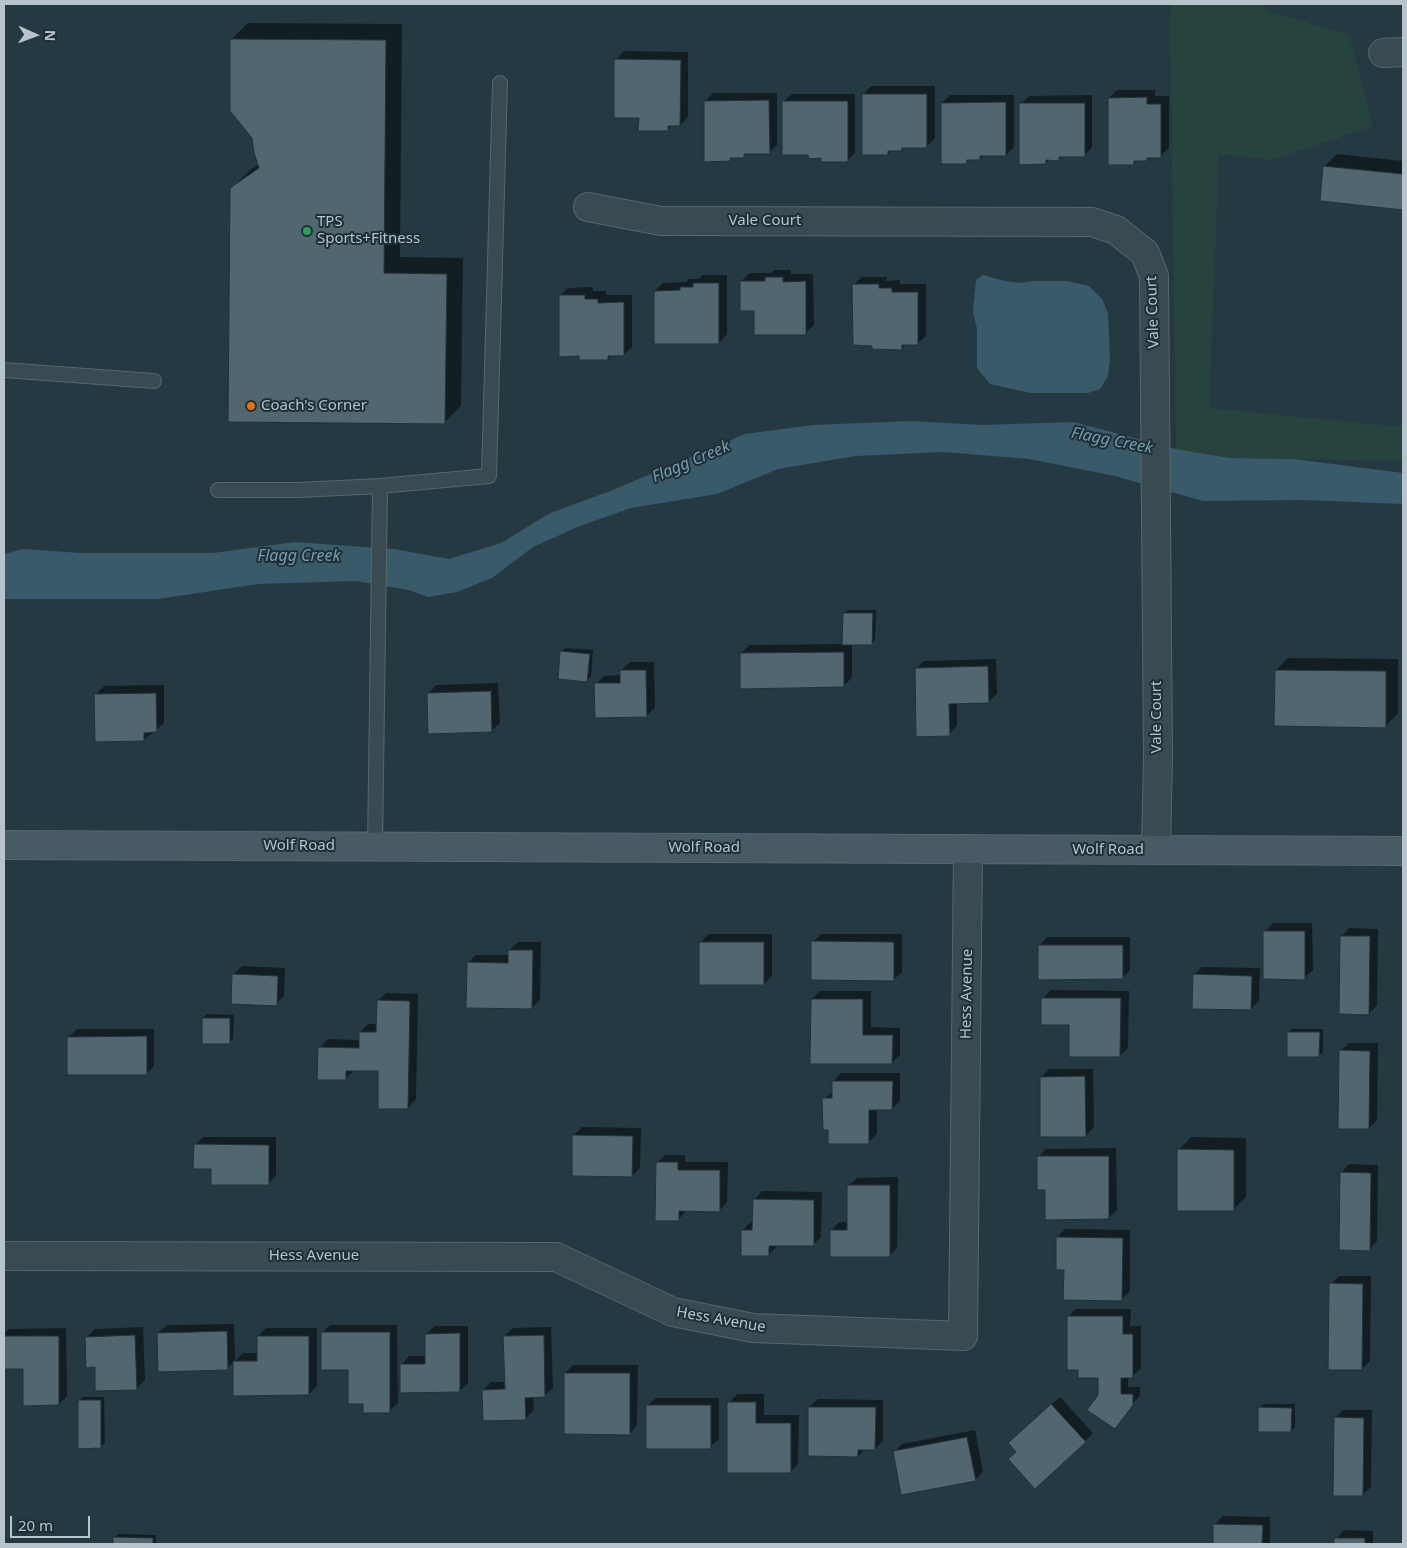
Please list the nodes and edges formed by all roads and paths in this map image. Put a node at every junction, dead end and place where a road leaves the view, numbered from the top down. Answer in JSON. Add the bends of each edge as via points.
{"nodes":[{"id":1,"x":500,"y":83,"type":"dead end"},
{"id":2,"x":588,"y":207,"type":"dead end"},
{"id":3,"x":4,"y":370,"type":"edge"},
{"id":4,"x":154,"y":381,"type":"dead end"},
{"id":5,"x":380,"y":486,"type":"junction"},
{"id":6,"x":218,"y":490,"type":"dead end"},
{"id":7,"x":4,"y":845,"type":"edge"},
{"id":8,"x":375,"y":847,"type":"junction"},
{"id":9,"x":968,"y":849,"type":"junction"},
{"id":10,"x":1156,"y":850,"type":"junction"},
{"id":11,"x":1403,"y":851,"type":"edge"},
{"id":12,"x":4,"y":1256,"type":"edge"}],
"edges":[{"from":1,"to":5,"type":"lane","via":[[489,476]]},
{"from":2,"to":10,"type":"street","name":"Vale Court","via":[[661,221],[1092,222],[1116,230],[1144,253],[1154,276]]},
{"from":3,"to":4,"type":"lane"},
{"from":5,"to":6,"type":"lane"},
{"from":5,"to":8,"type":"lane"},
{"from":7,"to":8,"type":"street","name":"Wolf Road"},
{"from":8,"to":9,"type":"street","name":"Wolf Road"},
{"from":9,"to":10,"type":"street","name":"Wolf Road"},
{"from":9,"to":12,"type":"street","name":"Hess Avenue","via":[[963,1336],[754,1328],[673,1312],[556,1257]]},
{"from":10,"to":11,"type":"street","name":"Wolf Road"}]}
